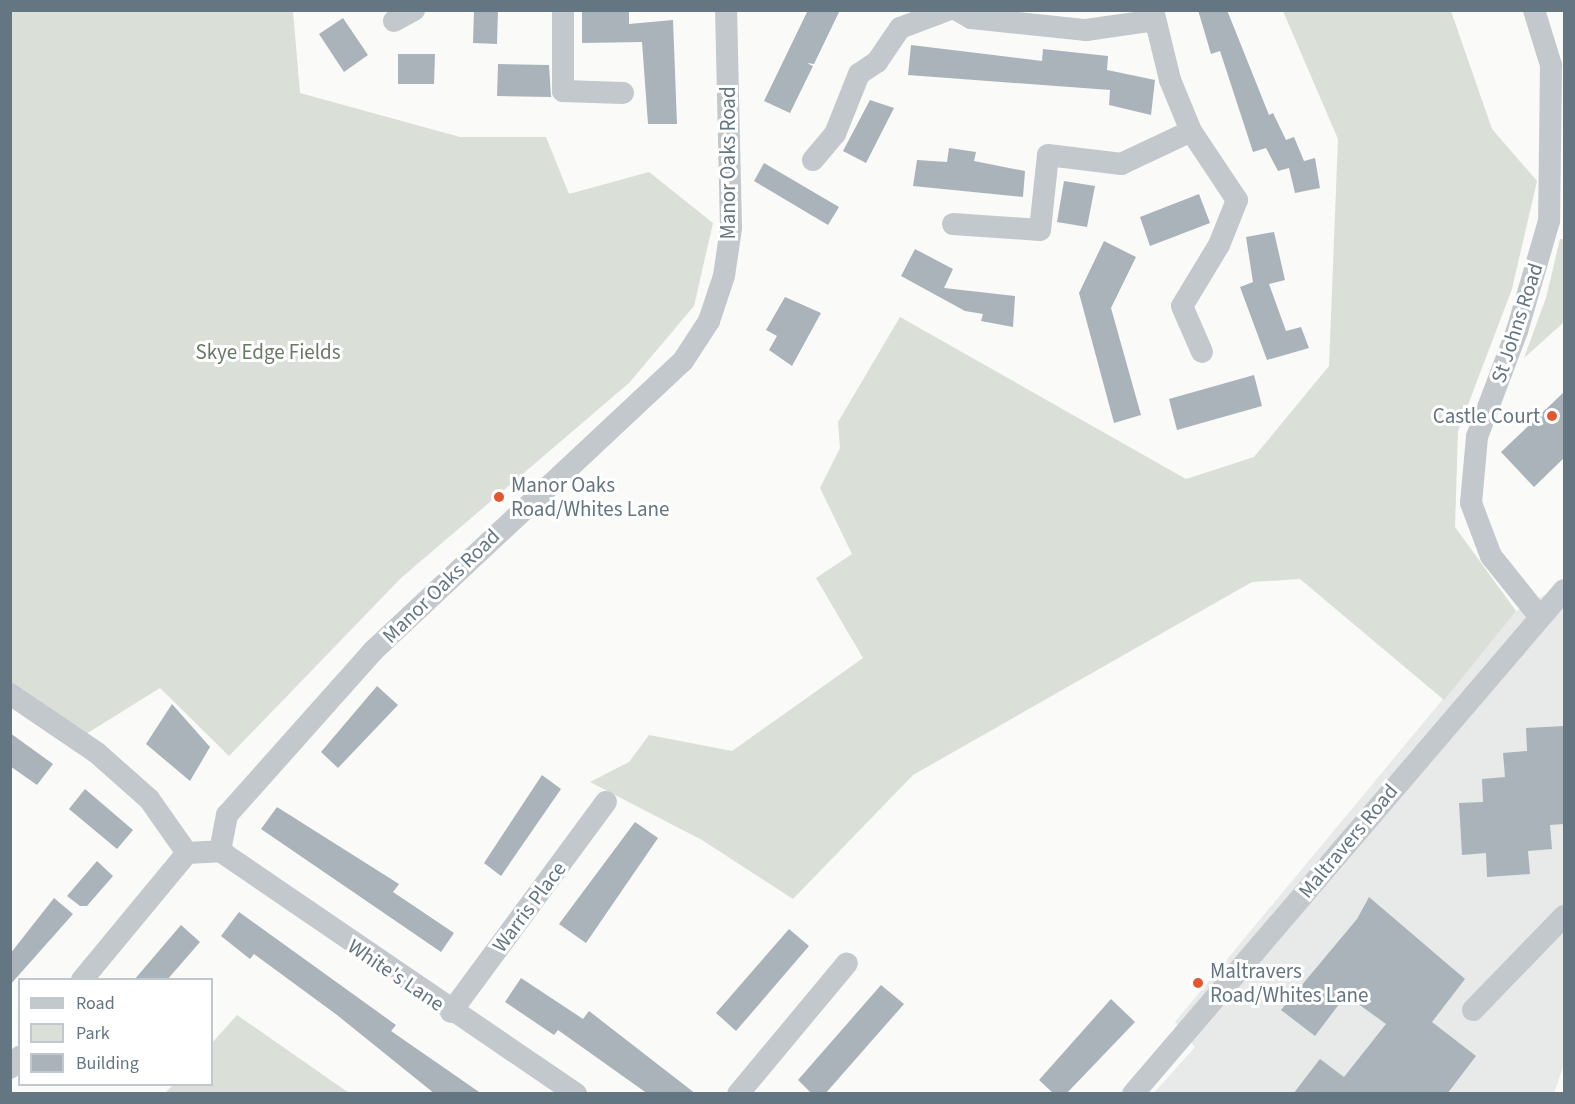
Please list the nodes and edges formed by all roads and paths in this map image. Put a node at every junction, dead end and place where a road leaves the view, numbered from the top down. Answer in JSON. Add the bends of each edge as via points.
{"nodes":[{"id":1,"x":414,"y":10,"type":"edge"},
{"id":2,"x":563,"y":10,"type":"edge"},
{"id":3,"x":726,"y":10,"type":"edge"},
{"id":4,"x":948,"y":10,"type":"edge"},
{"id":5,"x":957,"y":10,"type":"edge"},
{"id":6,"x":1534,"y":10,"type":"edge"},
{"id":7,"x":1154,"y":15,"type":"edge"},
{"id":8,"x":394,"y":21,"type":"dead end"},
{"id":9,"x":623,"y":93,"type":"dead end"},
{"id":10,"x":1191,"y":131,"type":"junction"},
{"id":11,"x":813,"y":160,"type":"dead end"},
{"id":12,"x":953,"y":224,"type":"dead end"},
{"id":13,"x":1202,"y":352,"type":"dead end"},
{"id":14,"x":1564,"y":590,"type":"edge"},
{"id":15,"x":1539,"y":616,"type":"junction"},
{"id":16,"x":10,"y":694,"type":"edge"},
{"id":17,"x":606,"y":802,"type":"dead end"},
{"id":18,"x":220,"y":851,"type":"junction"},
{"id":19,"x":187,"y":853,"type":"junction"},
{"id":20,"x":1564,"y":916,"type":"edge"},
{"id":21,"x":847,"y":963,"type":"dead end"},
{"id":22,"x":84,"y":978,"type":"edge"},
{"id":23,"x":1473,"y":1010,"type":"dead end"},
{"id":24,"x":451,"y":1012,"type":"junction"},
{"id":25,"x":576,"y":1094,"type":"edge"},
{"id":26,"x":738,"y":1094,"type":"edge"},
{"id":27,"x":1134,"y":1094,"type":"edge"}],
"edges":[{"from":1,"to":8,"type":"street"},
{"from":2,"to":9,"type":"street","via":[[563,91]]},
{"from":3,"to":18,"type":"street","name":"Manor Oaks Road","via":[[731,228],[724,276],[709,321],[654,392],[518,512],[281,748],[227,815]]},
{"from":4,"to":11,"type":"street","via":[[900,28],[877,62],[859,74],[835,134]]},
{"from":5,"to":7,"type":"street","via":[[971,18],[1086,30]]},
{"from":6,"to":15,"type":"street","name":"St Johns Road","via":[[1551,65],[1550,221],[1517,331],[1477,437],[1471,503],[1491,556]]},
{"from":7,"to":10,"type":"street","via":[[1170,80]]},
{"from":10,"to":12,"type":"street","via":[[1121,164],[1048,154],[1040,230]]},
{"from":10,"to":13,"type":"street","via":[[1237,200],[1219,245],[1182,306]]},
{"from":14,"to":15,"type":"street","name":"Maltravers Road"},
{"from":15,"to":27,"type":"street","name":"Maltravers Road"},
{"from":16,"to":19,"type":"street","via":[[97,753],[149,799]]},
{"from":17,"to":24,"type":"street","name":"Warris Place"},
{"from":18,"to":19,"type":"street"},
{"from":18,"to":24,"type":"street","name":"White's Lane"},
{"from":19,"to":22,"type":"street"},
{"from":20,"to":23,"type":"street"},
{"from":21,"to":26,"type":"street"},
{"from":24,"to":25,"type":"street","name":"White's Lane"}]}
